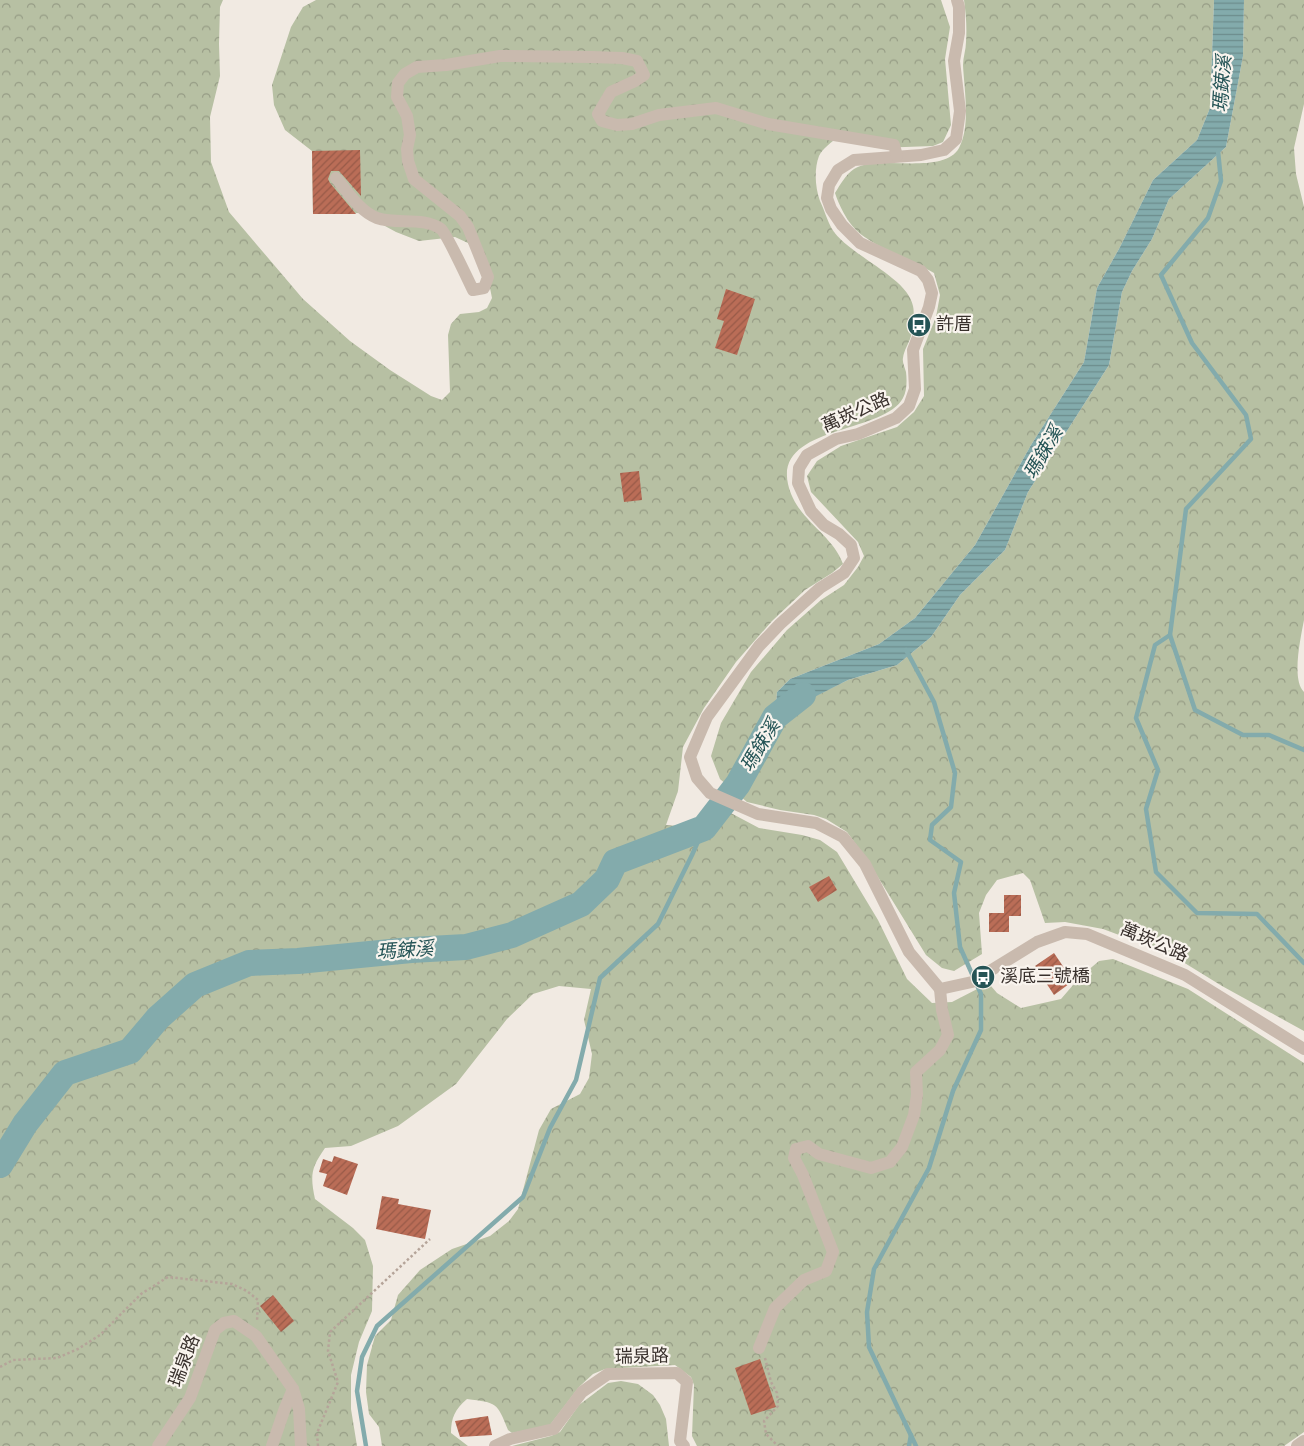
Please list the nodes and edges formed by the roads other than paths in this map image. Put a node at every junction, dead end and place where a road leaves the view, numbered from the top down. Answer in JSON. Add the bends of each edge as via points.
{"nodes":[{"id":1,"x":957,"y":0,"type":"edge"},
{"id":2,"x":897,"y":156,"type":"junction"},
{"id":3,"x":336,"y":178,"type":"dead end"},
{"id":4,"x":940,"y":989,"type":"junction"},
{"id":5,"x":1304,"y":1049,"type":"edge"},
{"id":6,"x":759,"y":1348,"type":"road end"},
{"id":7,"x":293,"y":1389,"type":"junction"},
{"id":8,"x":1304,"y":1441,"type":"edge"},
{"id":9,"x":158,"y":1446,"type":"edge"},
{"id":10,"x":272,"y":1446,"type":"edge"},
{"id":11,"x":301,"y":1446,"type":"edge"},
{"id":12,"x":495,"y":1446,"type":"edge"},
{"id":13,"x":684,"y":1446,"type":"edge"},
{"id":14,"x":1297,"y":1446,"type":"edge"}],
"edges":[{"from":1,"to":2,"type":"street","name":"萬崁公路","via":[[959,33],[954,61],[960,111],[956,139],[944,150]]},
{"from":2,"to":3,"type":"street","via":[[894,145],[768,124],[716,108],[659,115],[632,124],[617,125],[602,120],[598,114],[611,92],[644,75],[637,61],[622,58],[500,56],[417,67],[398,83],[397,97],[407,116],[410,136],[408,160],[414,179],[460,216],[468,227],[488,278],[484,288],[473,290],[442,230],[428,223],[392,222],[375,217],[362,208]]},
{"from":2,"to":4,"type":"street","name":"萬崁公路","via":[[854,160],[838,170],[829,185],[827,198],[842,225],[860,243],[921,271],[928,280],[932,293],[913,350],[915,389],[909,406],[896,418],[858,434],[836,439],[807,455],[799,468],[798,483],[811,511],[824,525],[851,544],[854,558],[844,573],[820,588],[759,646],[707,717],[690,757],[696,778],[710,793],[758,814],[816,824],[843,837],[865,864],[909,952]]},
{"from":4,"to":5,"type":"street","name":"萬崁公路","via":[[978,979],[1037,942],[1065,932],[1087,934],[1185,974]]},
{"from":4,"to":6,"type":"street","via":[[948,1035],[940,1050],[916,1072],[914,1115],[902,1147],[890,1162],[871,1168],[819,1154],[808,1146],[796,1149],[794,1158],[833,1252],[826,1271],[804,1280],[775,1308]]},
{"from":7,"to":9,"type":"street","name":"瑞泉路","via":[[256,1336],[234,1321],[224,1323],[215,1330],[190,1398]]},
{"from":7,"to":10,"type":"street"},
{"from":7,"to":11,"type":"street","name":"瑞泉路","via":[[299,1409]]},
{"from":8,"to":14,"type":"street"},
{"from":12,"to":13,"type":"street","name":"瑞泉路","via":[[510,1439],[554,1429],[582,1392],[608,1374],[677,1374],[687,1382],[680,1441]]}]}
